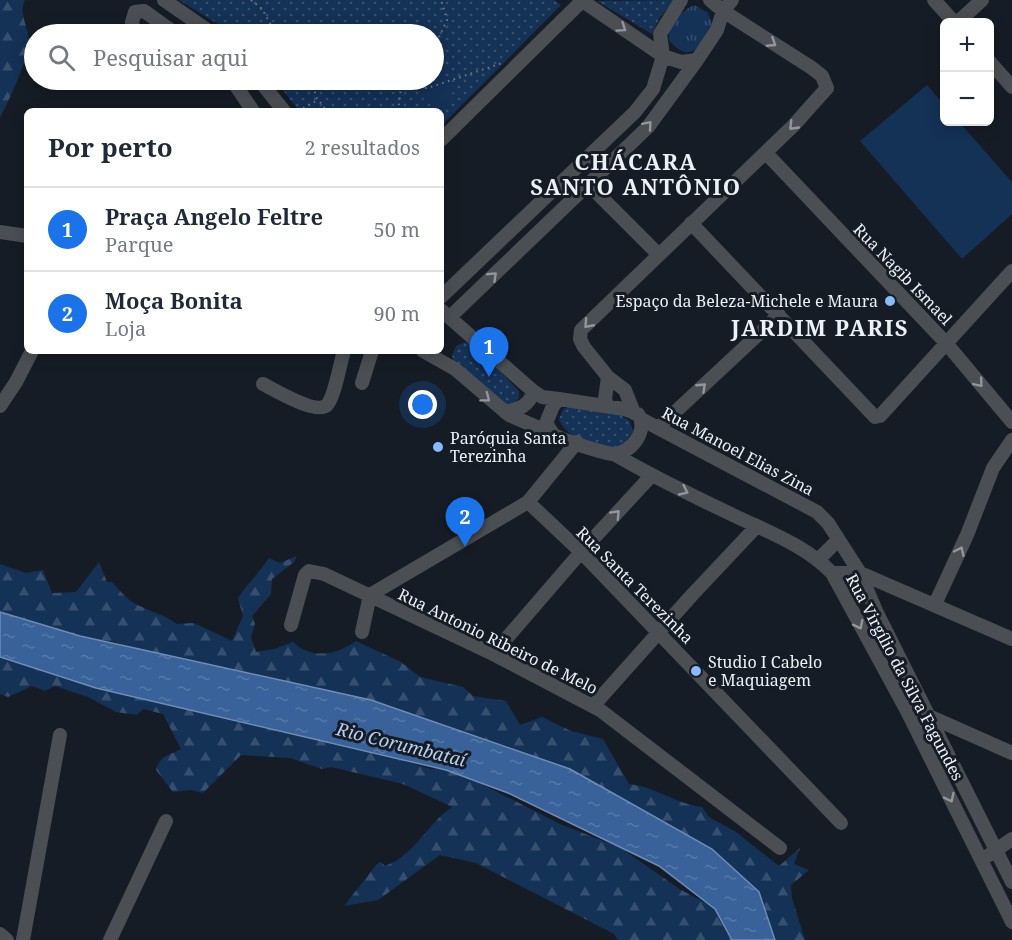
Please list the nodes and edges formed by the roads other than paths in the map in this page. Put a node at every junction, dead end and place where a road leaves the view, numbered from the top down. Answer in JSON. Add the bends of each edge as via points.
{"nodes":[{"id":1,"x":164,"y":0,"type":"edge"},
{"id":2,"x":582,"y":0,"type":"edge"},
{"id":3,"x":681,"y":0,"type":"edge"},
{"id":4,"x":710,"y":0,"type":"edge"},
{"id":5,"x":934,"y":0,"type":"edge"},
{"id":6,"x":982,"y":0,"type":"edge"},
{"id":7,"x":727,"y":5,"type":"edge"},
{"id":8,"x":952,"y":18,"type":"edge"},
{"id":9,"x":961,"y":18,"type":"edge"},
{"id":10,"x":132,"y":24,"type":"edge"},
{"id":11,"x":162,"y":24,"type":"edge"},
{"id":12,"x":199,"y":24,"type":"edge"},
{"id":13,"x":663,"y":56,"type":"junction"},
{"id":14,"x":697,"y":60,"type":"junction"},
{"id":15,"x":994,"y":67,"type":"edge"},
{"id":16,"x":1012,"y":87,"type":"edge"},
{"id":17,"x":238,"y":90,"type":"edge"},
{"id":18,"x":268,"y":90,"type":"edge"},
{"id":19,"x":248,"y":108,"type":"edge"},
{"id":20,"x":282,"y":108,"type":"edge"},
{"id":21,"x":444,"y":137,"type":"edge"},
{"id":22,"x":766,"y":153,"type":"junction"},
{"id":23,"x":588,"y":184,"type":"junction"},
{"id":24,"x":691,"y":223,"type":"junction"},
{"id":25,"x":0,"y":232,"type":"edge"},
{"id":26,"x":24,"y":236,"type":"edge"},
{"id":27,"x":658,"y":254,"type":"junction"},
{"id":28,"x":1012,"y":271,"type":"edge"},
{"id":29,"x":444,"y":294,"type":"edge"},
{"id":30,"x":446,"y":313,"type":"edge"},
{"id":31,"x":779,"y":315,"type":"junction"},
{"id":32,"x":946,"y":343,"type":"junction"},
{"id":33,"x":30,"y":354,"type":"edge"},
{"id":34,"x":343,"y":354,"type":"edge"},
{"id":35,"x":371,"y":354,"type":"edge"},
{"id":36,"x":437,"y":354,"type":"edge"},
{"id":37,"x":608,"y":377,"type":"junction"},
{"id":38,"x":362,"y":383,"type":"dead end"},
{"id":39,"x":263,"y":384,"type":"dead end"},
{"id":40,"x":532,"y":391,"type":"junction"},
{"id":41,"x":559,"y":399,"type":"junction"},
{"id":42,"x":0,"y":406,"type":"edge"},
{"id":43,"x":607,"y":406,"type":"junction"},
{"id":44,"x":506,"y":412,"type":"junction"},
{"id":45,"x":638,"y":416,"type":"junction"},
{"id":46,"x":1012,"y":422,"type":"edge"},
{"id":47,"x":659,"y":427,"type":"junction"},
{"id":48,"x":553,"y":434,"type":"junction"},
{"id":49,"x":1012,"y":440,"type":"edge"},
{"id":50,"x":578,"y":442,"type":"junction"},
{"id":51,"x":614,"y":454,"type":"junction"},
{"id":52,"x":651,"y":476,"type":"junction"},
{"id":53,"x":528,"y":502,"type":"junction"},
{"id":54,"x":757,"y":526,"type":"junction"},
{"id":55,"x":838,"y":540,"type":"junction"},
{"id":56,"x":580,"y":552,"type":"junction"},
{"id":57,"x":819,"y":559,"type":"junction"},
{"id":58,"x":832,"y":573,"type":"junction"},
{"id":59,"x":860,"y":573,"type":"junction"},
{"id":60,"x":370,"y":595,"type":"junction"},
{"id":61,"x":935,"y":604,"type":"junction"},
{"id":62,"x":291,"y":625,"type":"dead end"},
{"id":63,"x":362,"y":632,"type":"dead end"},
{"id":64,"x":658,"y":632,"type":"junction"},
{"id":65,"x":1012,"y":639,"type":"edge"},
{"id":66,"x":493,"y":654,"type":"junction"},
{"id":67,"x":593,"y":706,"type":"junction"},
{"id":68,"x":907,"y":711,"type":"junction"},
{"id":69,"x":927,"y":714,"type":"junction"},
{"id":70,"x":60,"y":735,"type":"dead end"},
{"id":71,"x":1012,"y":753,"type":"edge"},
{"id":72,"x":166,"y":821,"type":"dead end"},
{"id":73,"x":841,"y":823,"type":"dead end"},
{"id":74,"x":1012,"y":839,"type":"edge"},
{"id":75,"x":780,"y":848,"type":"dead end"},
{"id":76,"x":996,"y":851,"type":"junction"},
{"id":77,"x":980,"y":861,"type":"junction"},
{"id":78,"x":1012,"y":882,"type":"edge"},
{"id":79,"x":1012,"y":922,"type":"edge"},
{"id":80,"x":0,"y":934,"type":"edge"},
{"id":81,"x":7,"y":940,"type":"edge"},
{"id":82,"x":23,"y":940,"type":"edge"},
{"id":83,"x":110,"y":940,"type":"edge"}],
"edges":[{"from":1,"to":12,"type":"street"},
{"from":2,"to":13,"type":"street","one_way":true},
{"from":2,"to":21,"type":"street"},
{"from":3,"to":13,"type":"street","via":[[660,34]]},
{"from":4,"to":7,"type":"street"},
{"from":5,"to":8,"type":"street"},
{"from":6,"to":9,"type":"street"},
{"from":7,"to":14,"type":"street","via":[[717,30]]},
{"from":7,"to":22,"type":"street","one_way":true,"via":[[822,76],[827,88]]},
{"from":10,"to":11,"type":"street","via":[[135,12],[144,11]]},
{"from":13,"to":14,"type":"street","via":[[681,62]]},
{"from":13,"to":29,"type":"street","via":[[652,89],[635,112]]},
{"from":23,"to":14,"type":"street","one_way":true,"via":[[648,127]]},
{"from":15,"to":16,"type":"street"},
{"from":17,"to":19,"type":"street"},
{"from":18,"to":20,"type":"street"},
{"from":22,"to":24,"type":"street"},
{"from":22,"to":32,"type":"street","name":"Rua Nagib Ismael"},
{"from":23,"to":27,"type":"street"},
{"from":30,"to":23,"type":"street","one_way":true},
{"from":24,"to":27,"type":"street"},
{"from":24,"to":31,"type":"street"},
{"from":25,"to":26,"type":"street"},
{"from":27,"to":37,"type":"street","one_way":true,"via":[[581,330],[584,347]]},
{"from":28,"to":32,"type":"street"},
{"from":30,"to":40,"type":"street"},
{"from":31,"to":32,"type":"street","via":[[875,417]]},
{"from":47,"to":31,"type":"street","one_way":true},
{"from":32,"to":46,"type":"street","name":"Rua Nagib Ismael","one_way":true},
{"from":33,"to":42,"type":"street"},
{"from":34,"to":39,"type":"street","via":[[330,400],[323,407],[316,408]]},
{"from":35,"to":38,"type":"street"},
{"from":36,"to":44,"type":"street","one_way":true},
{"from":37,"to":43,"type":"street"},
{"from":37,"to":45,"type":"street","via":[[625,390]]},
{"from":40,"to":41,"type":"street","name":"Rua Manoel Elias Zina"},
{"from":40,"to":44,"type":"street","via":[[528,404]]},
{"from":41,"to":43,"type":"street","name":"Rua Manoel Elias Zina"},
{"from":41,"to":48,"type":"street","via":[[546,423]]},
{"from":43,"to":45,"type":"street","name":"Rua Manoel Elias Zina"},
{"from":44,"to":48,"type":"street"},
{"from":45,"to":47,"type":"street","name":"Rua Manoel Elias Zina"},
{"from":45,"to":51,"type":"street","via":[[640,435],[626,452]]},
{"from":47,"to":55,"type":"street","name":"Rua Manoel Elias Zina","via":[[801,502],[828,523]]},
{"from":48,"to":50,"type":"street","name":"Rua Virgílio da Silva Fagundes"},
{"from":61,"to":49,"type":"street","one_way":true,"via":[[993,468]]},
{"from":50,"to":51,"type":"street","name":"Rua Virgílio da Silva Fagundes"},
{"from":50,"to":53,"type":"street"},
{"from":51,"to":52,"type":"street","name":"Rua Virgílio da Silva Fagundes"},
{"from":52,"to":54,"type":"street","name":"Rua Virgílio da Silva Fagundes","one_way":true},
{"from":56,"to":52,"type":"street","one_way":true},
{"from":53,"to":56,"type":"street","name":"Rua Santa Terezinha"},
{"from":53,"to":60,"type":"street"},
{"from":54,"to":57,"type":"street","name":"Rua Virgílio da Silva Fagundes"},
{"from":54,"to":64,"type":"street"},
{"from":55,"to":57,"type":"street"},
{"from":55,"to":59,"type":"street","name":"Rua Manoel Elias Zina"},
{"from":56,"to":64,"type":"street","name":"Rua Santa Terezinha"},
{"from":56,"to":66,"type":"street"},
{"from":57,"to":58,"type":"street","name":"Rua Virgílio da Silva Fagundes"},
{"from":58,"to":59,"type":"street"},
{"from":58,"to":68,"type":"street","name":"Rua Virgílio da Silva Fagundes","one_way":true},
{"from":59,"to":61,"type":"street"},
{"from":59,"to":69,"type":"street","name":"Rua Virgílio da Silva Fagundes"},
{"from":60,"to":62,"type":"street","name":"Rua Antonio Ribeiro de Melo","via":[[309,571]]},
{"from":60,"to":63,"type":"street"},
{"from":60,"to":66,"type":"street","name":"Rua Antonio Ribeiro de Melo"},
{"from":61,"to":65,"type":"street"},
{"from":64,"to":67,"type":"street"},
{"from":64,"to":73,"type":"street","name":"Rua Santa Terezinha"},
{"from":66,"to":67,"type":"street","name":"Rua Antonio Ribeiro de Melo"},
{"from":67,"to":75,"type":"street","name":"Rua Antonio Ribeiro de Melo"},
{"from":68,"to":69,"type":"street"},
{"from":68,"to":77,"type":"street","name":"Rua Virgílio da Silva Fagundes","one_way":true},
{"from":69,"to":71,"type":"street"},
{"from":69,"to":76,"type":"street","name":"Rua Virgílio da Silva Fagundes"},
{"from":70,"to":82,"type":"street"},
{"from":72,"to":83,"type":"street"},
{"from":74,"to":76,"type":"street"},
{"from":76,"to":77,"type":"street"},
{"from":76,"to":78,"type":"street","name":"Rua Virgílio da Silva Fagundes"},
{"from":77,"to":79,"type":"street","name":"Rua Virgílio da Silva Fagundes"},
{"from":80,"to":81,"type":"street"}]}
